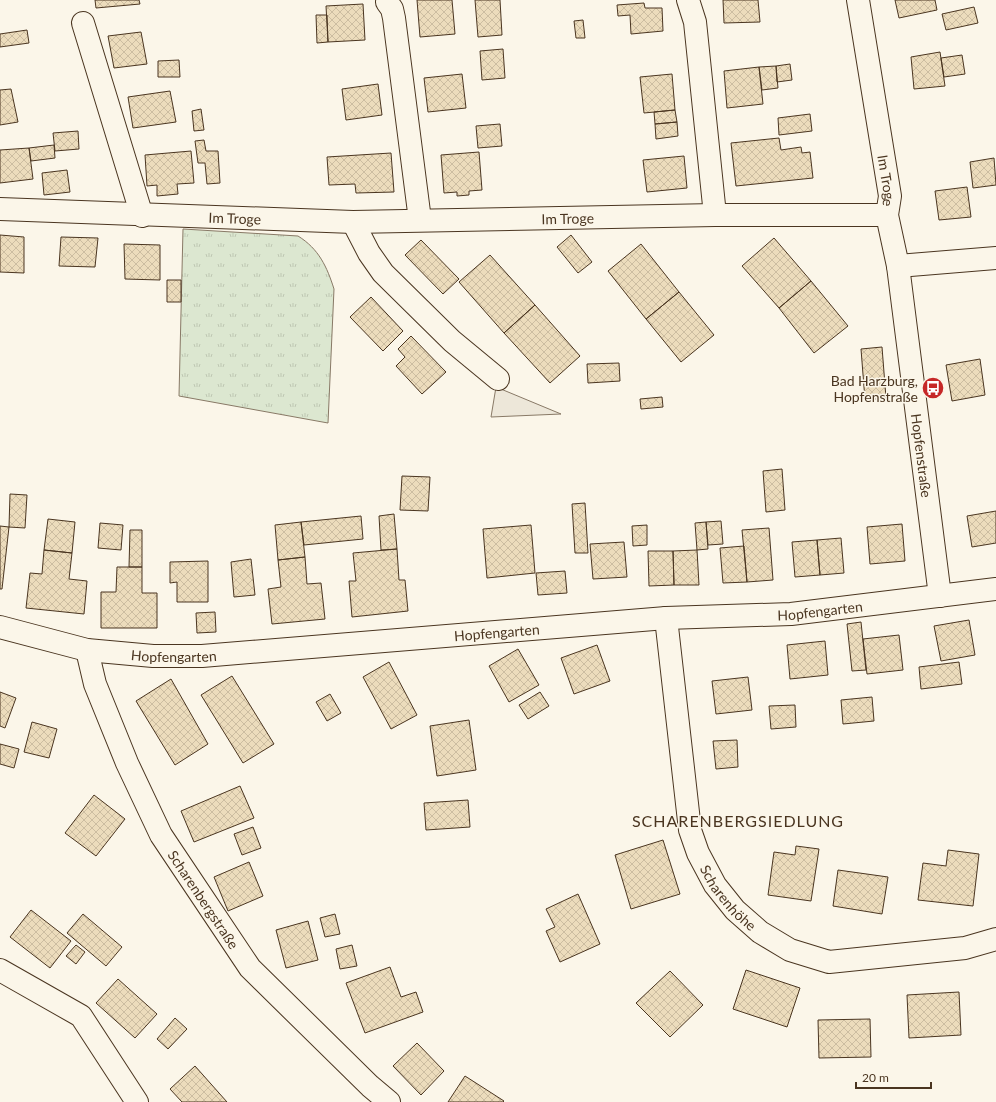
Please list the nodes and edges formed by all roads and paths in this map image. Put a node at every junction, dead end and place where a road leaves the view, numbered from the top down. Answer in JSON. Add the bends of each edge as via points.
{"nodes":[{"id":1,"x":688,"y":0,"type":"edge"},
{"id":2,"x":858,"y":0,"type":"edge"},
{"id":3,"x":387,"y":2,"type":"dead end"},
{"id":4,"x":83,"y":23,"type":"dead end"},
{"id":5,"x":0,"y":209,"type":"edge"},
{"id":6,"x":715,"y":215,"type":"junction"},
{"id":7,"x":887,"y":215,"type":"junction"},
{"id":8,"x":142,"y":216,"type":"junction"},
{"id":9,"x":420,"y":220,"type":"junction"},
{"id":10,"x":353,"y":222,"type":"junction"},
{"id":11,"x":996,"y":258,"type":"edge"},
{"id":12,"x":898,"y":266,"type":"junction"},
{"id":13,"x":498,"y":379,"type":"dead end"},
{"id":14,"x":996,"y":589,"type":"edge"},
{"id":15,"x":940,"y":596,"type":"junction"},
{"id":16,"x":666,"y":618,"type":"junction"},
{"id":17,"x":0,"y":627,"type":"edge"},
{"id":18,"x":87,"y":650,"type":"junction"},
{"id":19,"x":996,"y":939,"type":"edge"},
{"id":20,"x":0,"y":970,"type":"edge"},
{"id":21,"x":137,"y":1102,"type":"edge"},
{"id":22,"x":390,"y":1102,"type":"edge"}],
"edges":[{"from":1,"to":6,"type":"street","via":[[695,22]]},
{"from":2,"to":7,"type":"street","name":"Im Troge","via":[[890,196]]},
{"from":3,"to":9,"type":"street","via":[[394,18]]},
{"from":4,"to":8,"type":"street"},
{"from":5,"to":8,"type":"street","name":"Im Troge"},
{"from":6,"to":7,"type":"street","name":"Im Troge"},
{"from":6,"to":9,"type":"street","name":"Im Troge"},
{"from":7,"to":12,"type":"street","name":"Hopfenstraße"},
{"from":8,"to":10,"type":"street","name":"Im Troge"},
{"from":9,"to":10,"type":"street","name":"Im Troge"},
{"from":10,"to":13,"type":"street","via":[[382,273],[452,342]]},
{"from":11,"to":12,"type":"street"},
{"from":12,"to":15,"type":"street","name":"Hopfenstraße"},
{"from":14,"to":15,"type":"street","name":"Hopfengarten"},
{"from":15,"to":16,"type":"street","name":"Hopfengarten","via":[[791,614]]},
{"from":16,"to":18,"type":"street","name":"Hopfengarten","via":[[202,656],[153,656]]},
{"from":16,"to":19,"type":"street","name":"Scharenhöhe","via":[[690,830],[714,885],[735,910],[760,932],[790,950],[829,962],[966,948]]},
{"from":17,"to":18,"type":"street","name":"Hopfengarten"},
{"from":18,"to":22,"type":"street","name":"Scharenbergstraße","via":[[95,684],[127,763],[161,835],[250,968],[370,1086]]},
{"from":20,"to":21,"type":"street","via":[[80,1016]]}]}
